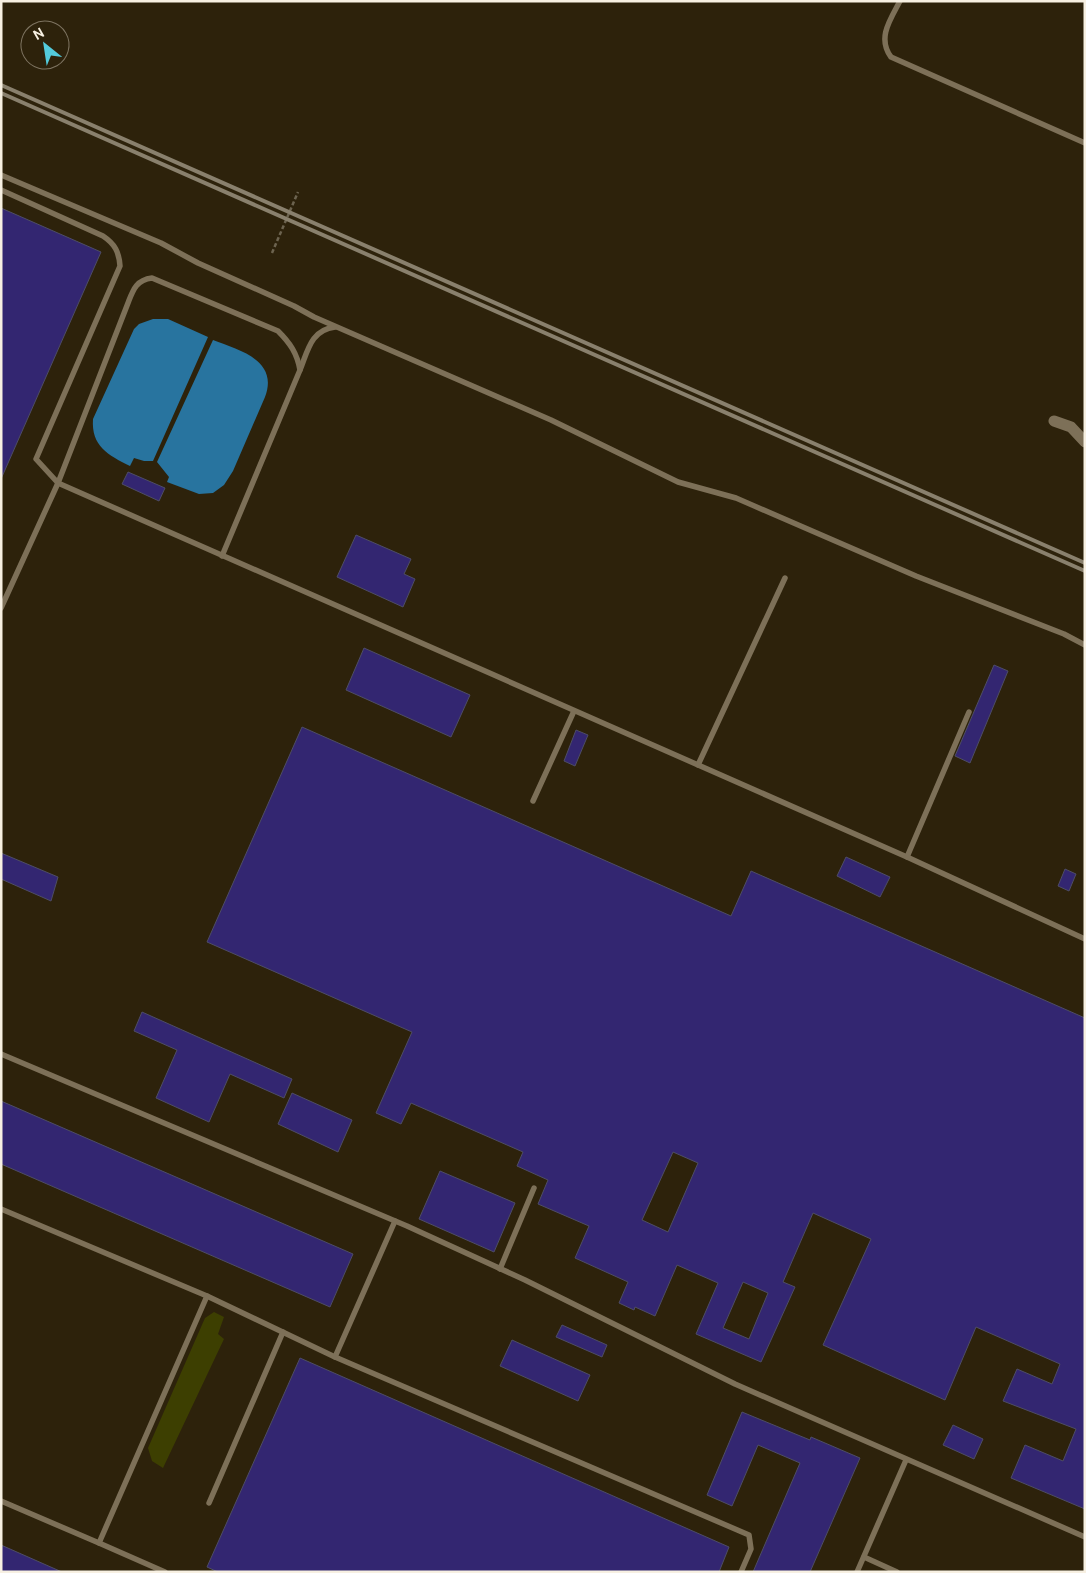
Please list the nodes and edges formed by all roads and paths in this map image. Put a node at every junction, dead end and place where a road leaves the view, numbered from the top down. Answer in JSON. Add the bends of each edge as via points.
{"nodes":[{"id":1,"x":900,"y":1,"type":"edge"},
{"id":2,"x":1085,"y":143,"type":"edge"},
{"id":3,"x":1,"y":175,"type":"edge"},
{"id":4,"x":1,"y":190,"type":"edge"},
{"id":5,"x":298,"y":192,"type":"dead end"},
{"id":6,"x":272,"y":253,"type":"dead end"},
{"id":7,"x":336,"y":326,"type":"junction"},
{"id":8,"x":300,"y":370,"type":"junction"},
{"id":9,"x":1054,"y":421,"type":"dead end"},
{"id":10,"x":1085,"y":442,"type":"edge"},
{"id":11,"x":58,"y":483,"type":"junction"},
{"id":12,"x":222,"y":556,"type":"junction"},
{"id":13,"x":785,"y":578,"type":"dead end"},
{"id":14,"x":1,"y":608,"type":"edge"},
{"id":15,"x":1085,"y":645,"type":"edge"},
{"id":16,"x":574,"y":711,"type":"junction"},
{"id":17,"x":969,"y":712,"type":"dead end"},
{"id":18,"x":698,"y":765,"type":"junction"},
{"id":19,"x":533,"y":801,"type":"dead end"},
{"id":20,"x":907,"y":857,"type":"junction"},
{"id":21,"x":1085,"y":939,"type":"edge"},
{"id":22,"x":1,"y":1054,"type":"edge"},
{"id":23,"x":534,"y":1188,"type":"dead end"},
{"id":24,"x":1,"y":1209,"type":"edge"},
{"id":25,"x":395,"y":1221,"type":"junction"},
{"id":26,"x":500,"y":1268,"type":"junction"},
{"id":27,"x":207,"y":1296,"type":"junction"},
{"id":28,"x":283,"y":1332,"type":"junction"},
{"id":29,"x":335,"y":1357,"type":"junction"},
{"id":30,"x":906,"y":1460,"type":"junction"},
{"id":31,"x":1,"y":1501,"type":"edge"},
{"id":32,"x":209,"y":1503,"type":"dead end"},
{"id":33,"x":1085,"y":1538,"type":"edge"},
{"id":34,"x":99,"y":1543,"type":"junction"},
{"id":35,"x":864,"y":1557,"type":"junction"},
{"id":36,"x":165,"y":1572,"type":"edge"},
{"id":37,"x":741,"y":1572,"type":"edge"},
{"id":38,"x":857,"y":1572,"type":"edge"},
{"id":39,"x":897,"y":1572,"type":"edge"}],
"edges":[{"from":1,"to":2,"type":"lane","via":[[884,38],[884,48],[891,57]]},
{"from":3,"to":7,"type":"lane","via":[[161,243]]},
{"from":4,"to":11,"type":"lane","via":[[103,236],[112,242],[120,258],[120,266],[36,459]]},
{"from":5,"to":6,"type":"path"},
{"from":7,"to":8,"type":"lane","via":[[317,333],[310,342]]},
{"from":7,"to":15,"type":"lane","via":[[551,420],[678,482],[736,498]]},
{"from":8,"to":11,"type":"lane","via":[[290,343],[278,331],[152,278],[144,279],[136,284]]},
{"from":8,"to":12,"type":"lane"},
{"from":9,"to":10,"type":"street","via":[[1071,427]]},
{"from":11,"to":12,"type":"lane"},
{"from":11,"to":14,"type":"lane"},
{"from":12,"to":16,"type":"lane"},
{"from":13,"to":18,"type":"lane"},
{"from":16,"to":18,"type":"lane"},
{"from":16,"to":19,"type":"lane"},
{"from":17,"to":20,"type":"lane"},
{"from":18,"to":20,"type":"lane"},
{"from":20,"to":21,"type":"lane"},
{"from":22,"to":25,"type":"lane"},
{"from":23,"to":26,"type":"lane"},
{"from":24,"to":27,"type":"lane"},
{"from":25,"to":26,"type":"lane"},
{"from":25,"to":29,"type":"lane"},
{"from":26,"to":30,"type":"lane","via":[[735,1384]]},
{"from":27,"to":28,"type":"lane"},
{"from":27,"to":34,"type":"lane"},
{"from":28,"to":29,"type":"lane"},
{"from":28,"to":32,"type":"lane"},
{"from":29,"to":37,"type":"lane","via":[[749,1535],[751,1549]]},
{"from":30,"to":33,"type":"lane"},
{"from":30,"to":35,"type":"lane"},
{"from":31,"to":34,"type":"lane"},
{"from":34,"to":36,"type":"lane"},
{"from":35,"to":38,"type":"lane"},
{"from":35,"to":39,"type":"lane"}]}
